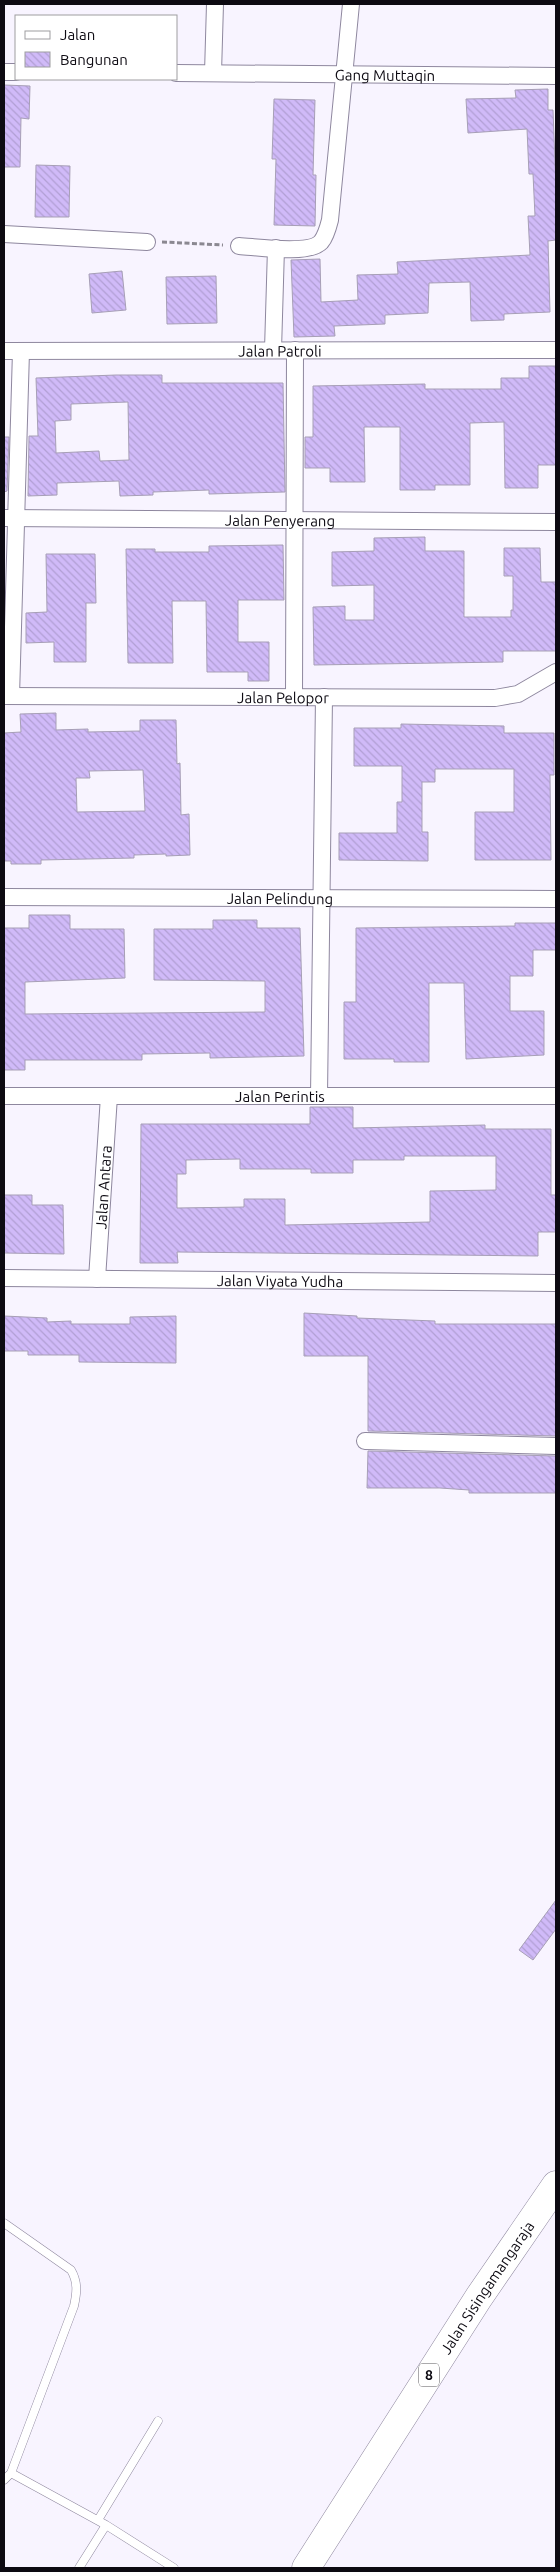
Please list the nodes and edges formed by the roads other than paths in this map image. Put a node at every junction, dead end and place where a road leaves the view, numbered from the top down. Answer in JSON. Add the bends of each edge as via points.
{"nodes":[{"id":1,"x":215,"y":4,"type":"edge"},
{"id":2,"x":351,"y":4,"type":"edge"},
{"id":3,"x":178,"y":73,"type":"edge"},
{"id":4,"x":213,"y":73,"type":"junction"},
{"id":5,"x":344,"y":74,"type":"junction"},
{"id":6,"x":556,"y":76,"type":"edge"},
{"id":7,"x":4,"y":234,"type":"edge"},
{"id":8,"x":147,"y":242,"type":"road end"},
{"id":9,"x":239,"y":246,"type":"road end"},
{"id":10,"x":276,"y":248,"type":"junction"},
{"id":11,"x":273,"y":350,"type":"junction"},
{"id":12,"x":295,"y":350,"type":"junction"},
{"id":13,"x":556,"y":350,"type":"edge"},
{"id":14,"x":4,"y":351,"type":"edge"},
{"id":15,"x":21,"y":351,"type":"junction"},
{"id":16,"x":10,"y":518,"type":"edge"},
{"id":17,"x":295,"y":520,"type":"junction"},
{"id":18,"x":556,"y":522,"type":"edge"},
{"id":19,"x":556,"y":672,"type":"edge"},
{"id":20,"x":7,"y":696,"type":"edge"},
{"id":21,"x":294,"y":697,"type":"junction"},
{"id":22,"x":324,"y":697,"type":"junction"},
{"id":23,"x":4,"y":897,"type":"edge"},
{"id":24,"x":321,"y":898,"type":"junction"},
{"id":25,"x":556,"y":899,"type":"edge"},
{"id":26,"x":4,"y":1096,"type":"edge"},
{"id":27,"x":109,"y":1096,"type":"junction"},
{"id":28,"x":319,"y":1096,"type":"junction"},
{"id":29,"x":556,"y":1096,"type":"edge"},
{"id":30,"x":4,"y":1278,"type":"edge"},
{"id":31,"x":97,"y":1279,"type":"junction"},
{"id":32,"x":556,"y":1284,"type":"edge"},
{"id":33,"x":364,"y":1441,"type":"dead end"},
{"id":34,"x":556,"y":1446,"type":"edge"},
{"id":35,"x":556,"y":2184,"type":"edge"},
{"id":36,"x":4,"y":2223,"type":"edge"},
{"id":37,"x":158,"y":2421,"type":"dead end"},
{"id":38,"x":11,"y":2473,"type":"junction"},
{"id":39,"x":4,"y":2480,"type":"edge"},
{"id":40,"x":98,"y":2520,"type":"junction"},
{"id":41,"x":106,"y":2525,"type":"junction"},
{"id":42,"x":79,"y":2568,"type":"edge"},
{"id":43,"x":174,"y":2568,"type":"edge"},
{"id":44,"x":306,"y":2568,"type":"edge"}],
"edges":[{"from":1,"to":4,"type":"street"},
{"from":2,"to":5,"type":"street"},
{"from":3,"to":4,"type":"street","name":"Gang Muttaqin"},
{"from":4,"to":5,"type":"street","name":"Gang Muttaqin"},
{"from":5,"to":6,"type":"street","name":"Gang Muttaqin"},
{"from":5,"to":10,"type":"street","via":[[326,233],[320,244],[309,248]]},
{"from":7,"to":8,"type":"street"},
{"from":9,"to":10,"type":"street"},
{"from":10,"to":11,"type":"street"},
{"from":11,"to":12,"type":"street","name":"Jalan Patroli"},
{"from":11,"to":15,"type":"street","name":"Jalan Patroli"},
{"from":12,"to":13,"type":"street","name":"Jalan Patroli"},
{"from":12,"to":17,"type":"street"},
{"from":14,"to":15,"type":"street","name":"Jalan Patroli"},
{"from":15,"to":16,"type":"street"},
{"from":16,"to":17,"type":"street","name":"Jalan Penyerang"},
{"from":16,"to":20,"type":"street"},
{"from":17,"to":18,"type":"street","name":"Jalan Penyerang"},
{"from":17,"to":21,"type":"street"},
{"from":19,"to":22,"type":"street","name":"Jalan Pelopor","via":[[518,694],[495,698]]},
{"from":20,"to":21,"type":"street","name":"Jalan Pelopor"},
{"from":21,"to":22,"type":"street","name":"Jalan Pelopor"},
{"from":22,"to":24,"type":"street"},
{"from":23,"to":24,"type":"street","name":"Jalan Pelindung"},
{"from":24,"to":25,"type":"street","name":"Jalan Pelindung"},
{"from":24,"to":28,"type":"street"},
{"from":26,"to":27,"type":"street","name":"Jalan Perintis"},
{"from":27,"to":28,"type":"street","name":"Jalan Perintis"},
{"from":27,"to":31,"type":"street","name":"Jalan Antara"},
{"from":28,"to":29,"type":"street","name":"Jalan Perintis"},
{"from":30,"to":31,"type":"street","name":"Jalan Viyata Yudha"},
{"from":31,"to":32,"type":"street","name":"Jalan Viyata Yudha"},
{"from":33,"to":34,"type":"street"},
{"from":35,"to":44,"type":"highway","name":"Jalan Sisingamangaraja","number":"8","via":[[479,2297]]},
{"from":36,"to":38,"type":"lane","via":[[71,2270],[77,2291]]},
{"from":37,"to":40,"type":"lane"},
{"from":38,"to":39,"type":"lane"},
{"from":38,"to":40,"type":"lane"},
{"from":40,"to":41,"type":"lane"},
{"from":41,"to":42,"type":"lane"},
{"from":41,"to":43,"type":"lane"}]}
